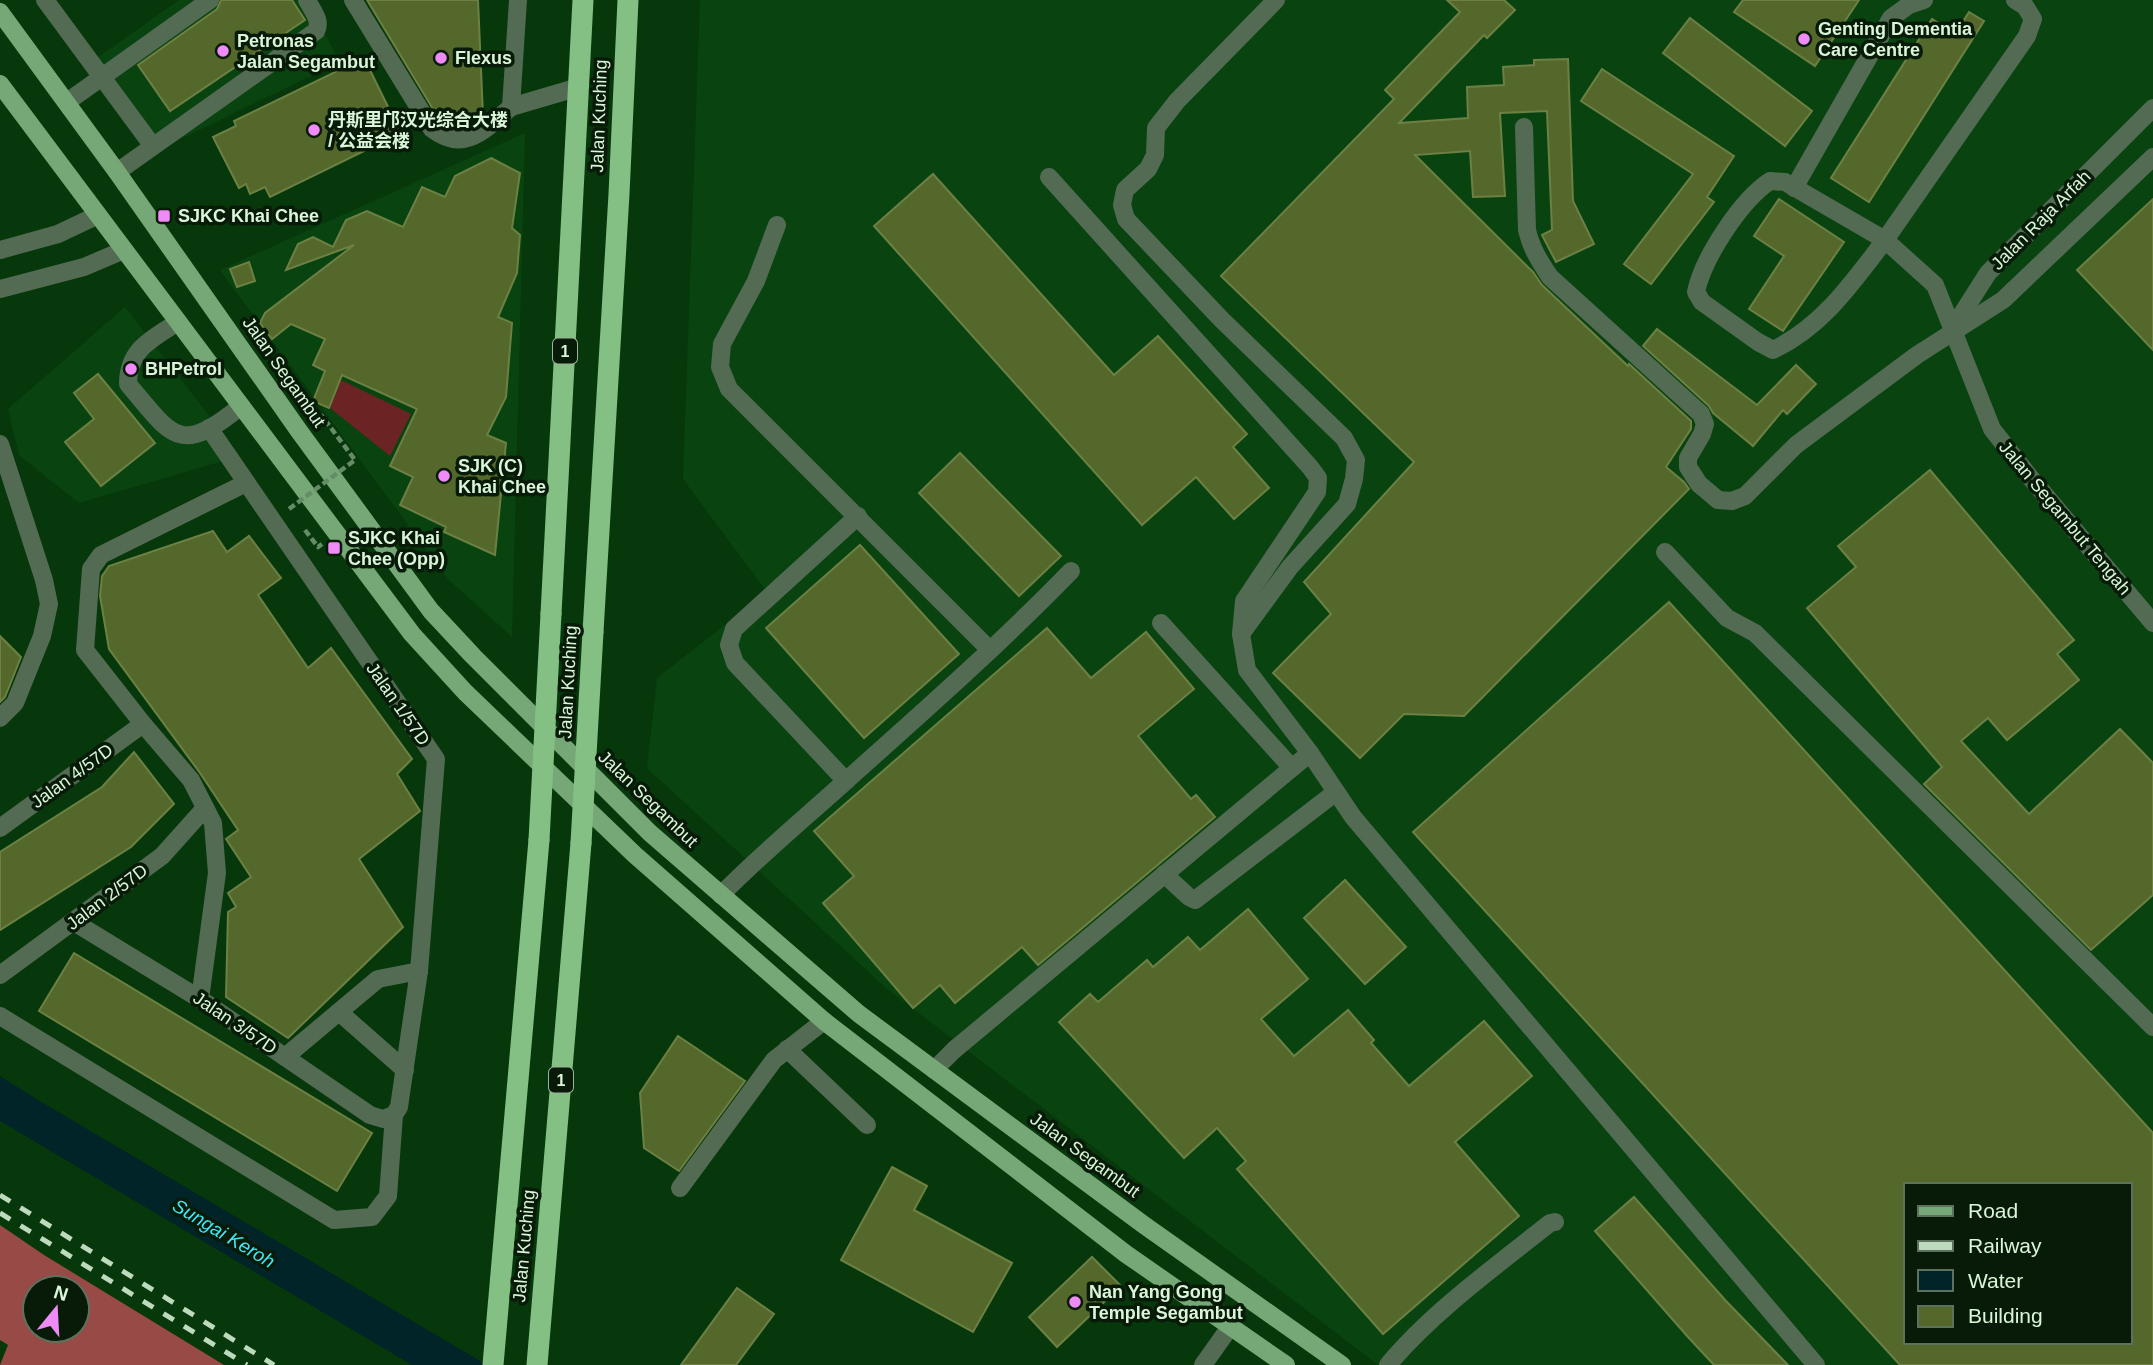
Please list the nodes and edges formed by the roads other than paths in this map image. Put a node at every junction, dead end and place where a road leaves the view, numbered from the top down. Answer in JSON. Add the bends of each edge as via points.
{"nodes":[{"id":1,"x":45,"y":0,"type":"edge"},
{"id":2,"x":210,"y":0,"type":"edge"},
{"id":3,"x":307,"y":0,"type":"edge"},
{"id":4,"x":354,"y":0,"type":"edge"},
{"id":5,"x":518,"y":0,"type":"edge"},
{"id":6,"x":583,"y":0,"type":"edge"},
{"id":7,"x":628,"y":0,"type":"edge"},
{"id":8,"x":1276,"y":0,"type":"edge"},
{"id":9,"x":1924,"y":0,"type":"edge"},
{"id":10,"x":2015,"y":0,"type":"edge"},
{"id":11,"x":0,"y":12,"type":"edge"},
{"id":12,"x":102,"y":77,"type":"junction"},
{"id":13,"x":0,"y":84,"type":"edge"},
{"id":14,"x":579,"y":88,"type":"junction"},
{"id":15,"x":67,"y":102,"type":"junction"},
{"id":16,"x":511,"y":107,"type":"junction"},
{"id":17,"x":2153,"y":108,"type":"edge"},
{"id":18,"x":1524,"y":127,"type":"dead end"},
{"id":19,"x":152,"y":145,"type":"junction"},
{"id":20,"x":2153,"y":157,"type":"edge"},
{"id":21,"x":117,"y":172,"type":"junction"},
{"id":22,"x":1049,"y":177,"type":"dead end"},
{"id":23,"x":1794,"y":188,"type":"junction"},
{"id":24,"x":98,"y":215,"type":"junction"},
{"id":25,"x":777,"y":225,"type":"dead end"},
{"id":26,"x":1885,"y":240,"type":"junction"},
{"id":27,"x":0,"y":250,"type":"edge"},
{"id":28,"x":124,"y":250,"type":"junction"},
{"id":29,"x":0,"y":289,"type":"edge"},
{"id":30,"x":178,"y":322,"type":"junction"},
{"id":31,"x":1951,"y":331,"type":"junction"},
{"id":32,"x":241,"y":406,"type":"junction"},
{"id":33,"x":209,"y":428,"type":"junction"},
{"id":34,"x":0,"y":444,"type":"edge"},
{"id":35,"x":246,"y":483,"type":"junction"},
{"id":36,"x":858,"y":516,"type":"junction"},
{"id":37,"x":1665,"y":552,"type":"dead end"},
{"id":38,"x":1071,"y":571,"type":"dead end"},
{"id":39,"x":1161,"y":622,"type":"dead end"},
{"id":40,"x":2153,"y":623,"type":"edge"},
{"id":41,"x":1241,"y":634,"type":"junction"},
{"id":42,"x":990,"y":650,"type":"junction"},
{"id":43,"x":0,"y":718,"type":"edge"},
{"id":44,"x":143,"y":724,"type":"junction"},
{"id":45,"x":1310,"y":753,"type":"junction"},
{"id":46,"x":1292,"y":768,"type":"junction"},
{"id":47,"x":846,"y":781,"type":"junction"},
{"id":48,"x":1336,"y":792,"type":"junction"},
{"id":49,"x":205,"y":808,"type":"junction"},
{"id":50,"x":0,"y":828,"type":"edge"},
{"id":51,"x":1164,"y":874,"type":"junction"},
{"id":52,"x":721,"y":895,"type":"junction"},
{"id":53,"x":74,"y":922,"type":"junction"},
{"id":54,"x":419,"y":971,"type":"junction"},
{"id":55,"x":0,"y":975,"type":"edge"},
{"id":56,"x":200,"y":999,"type":"junction"},
{"id":57,"x":339,"y":1012,"type":"junction"},
{"id":58,"x":0,"y":1016,"type":"edge"},
{"id":59,"x":824,"y":1021,"type":"junction"},
{"id":60,"x":2153,"y":1027,"type":"edge"},
{"id":61,"x":787,"y":1049,"type":"junction"},
{"id":62,"x":285,"y":1057,"type":"junction"},
{"id":63,"x":405,"y":1070,"type":"junction"},
{"id":64,"x":934,"y":1070,"type":"junction"},
{"id":65,"x":394,"y":1115,"type":"junction"},
{"id":66,"x":867,"y":1125,"type":"dead end"},
{"id":67,"x":680,"y":1188,"type":"dead end"},
{"id":68,"x":1555,"y":1222,"type":"dead end"},
{"id":69,"x":1230,"y":1327,"type":"junction"},
{"id":70,"x":493,"y":1365,"type":"edge"},
{"id":71,"x":537,"y":1365,"type":"edge"},
{"id":72,"x":1202,"y":1365,"type":"edge"},
{"id":73,"x":1286,"y":1365,"type":"edge"},
{"id":74,"x":1342,"y":1365,"type":"edge"},
{"id":75,"x":1388,"y":1365,"type":"edge"},
{"id":76,"x":1816,"y":1365,"type":"edge"}],
"edges":[{"from":1,"to":12,"type":"street"},
{"from":2,"to":12,"type":"street"},
{"from":3,"to":19,"type":"street","via":[[318,20],[316,31]]},
{"from":4,"to":16,"type":"street","via":[[432,129],[443,138],[456,141],[482,133]]},
{"from":5,"to":16,"type":"street"},
{"from":6,"to":14,"type":"highway","name":"Jalan Kuching","number":"1"},
{"from":7,"to":71,"type":"highway","name":"Jalan Kuching","number":"1","bridge":true,"via":[[581,843]]},
{"from":8,"to":41,"type":"street","via":[[1156,128],[1155,155],[1149,169],[1125,190],[1122,205],[1126,219],[1344,438],[1356,460],[1347,504],[1290,568]]},
{"from":9,"to":23,"type":"street","via":[[1891,18]]},
{"from":10,"to":26,"type":"street","via":[[2033,19],[2027,36]]},
{"from":11,"to":15,"type":"main road","name":"Jalan Segambut"},
{"from":12,"to":15,"type":"street"},
{"from":12,"to":19,"type":"street"},
{"from":13,"to":24,"type":"main road"},
{"from":14,"to":16,"type":"street"},
{"from":14,"to":70,"type":"highway","name":"Jalan Kuching","number":"1","bridge":true,"via":[[539,840]]},
{"from":15,"to":21,"type":"main road","name":"Jalan Segambut"},
{"from":17,"to":31,"type":"street","name":"Jalan Raja Arfah","via":[[1988,273]]},
{"from":18,"to":31,"type":"street","via":[[1527,230],[1535,253],[1550,277],[1701,414],[1703,434],[1688,458],[1688,467],[1718,500],[1745,496],[1796,445]]},
{"from":19,"to":21,"type":"street"},
{"from":20,"to":31,"type":"street","name":"Jalan Raja Arfah","via":[[2003,300]]},
{"from":21,"to":52,"type":"main road","name":"Jalan Segambut","via":[[431,611],[650,833]]},
{"from":22,"to":41,"type":"street","via":[[1318,478],[1317,492],[1244,601]]},
{"from":23,"to":26,"type":"street","name":"Jalan Segambut Tengah"},
{"from":23,"to":26,"type":"street","via":[[1770,181],[1758,190],[1729,225],[1699,278],[1696,292],[1702,302],[1759,342],[1773,349],[1789,342],[1833,307]]},
{"from":24,"to":27,"type":"street","via":[[58,234]]},
{"from":24,"to":28,"type":"main road"},
{"from":25,"to":36,"type":"street","via":[[756,281],[722,344],[720,367],[729,389]]},
{"from":26,"to":31,"type":"street","name":"Jalan Segambut Tengah","via":[[1934,285]]},
{"from":28,"to":29,"type":"street","via":[[84,267]]},
{"from":28,"to":30,"type":"main road"},
{"from":30,"to":32,"type":"main road"},
{"from":30,"to":33,"type":"street","via":[[148,341],[132,359],[128,384],[165,428],[185,437]]},
{"from":31,"to":40,"type":"street","name":"Jalan Segambut Tengah","via":[[1992,429]]},
{"from":32,"to":33,"type":"street"},
{"from":32,"to":59,"type":"main road","via":[[412,634],[465,692],[635,855]]},
{"from":33,"to":35,"type":"street","name":"Jalan 1/57D"},
{"from":34,"to":43,"type":"street","via":[[49,604],[43,636],[15,703]]},
{"from":35,"to":44,"type":"street","via":[[101,555],[91,569],[85,650]]},
{"from":35,"to":54,"type":"street","name":"Jalan 1/57D","via":[[436,759]]},
{"from":36,"to":42,"type":"street"},
{"from":36,"to":47,"type":"street","via":[[734,629],[729,645],[735,663]]},
{"from":37,"to":60,"type":"street","via":[[1727,618],[1755,633]]},
{"from":38,"to":42,"type":"street"},
{"from":39,"to":46,"type":"street"},
{"from":41,"to":45,"type":"street","via":[[1247,670]]},
{"from":42,"to":47,"type":"street"},
{"from":44,"to":49,"type":"street","via":[[191,780]]},
{"from":44,"to":50,"type":"street","name":"Jalan 4/57D"},
{"from":45,"to":46,"type":"street"},
{"from":45,"to":48,"type":"street"},
{"from":46,"to":51,"type":"street"},
{"from":47,"to":52,"type":"street"},
{"from":48,"to":51,"type":"street","via":[[1195,900]]},
{"from":48,"to":76,"type":"street"},
{"from":49,"to":53,"type":"street","name":"Jalan 2/57D","via":[[162,856]]},
{"from":49,"to":56,"type":"street","via":[[212,823],[217,873]]},
{"from":51,"to":64,"type":"street"},
{"from":52,"to":64,"type":"main road","name":"Jalan Segambut","via":[[859,1014]]},
{"from":53,"to":55,"type":"street","name":"Jalan 2/57D"},
{"from":53,"to":56,"type":"street","name":"Jalan 3/57D"},
{"from":54,"to":57,"type":"street","via":[[378,979]]},
{"from":54,"to":63,"type":"street","name":"Jalan 1/57D"},
{"from":56,"to":62,"type":"street","name":"Jalan 3/57D"},
{"from":57,"to":62,"type":"street"},
{"from":57,"to":63,"type":"street"},
{"from":58,"to":65,"type":"street","name":"Jalan 1/57D","via":[[334,1220],[372,1217],[388,1196]]},
{"from":59,"to":61,"type":"street"},
{"from":59,"to":69,"type":"main road","via":[[1126,1254]]},
{"from":61,"to":66,"type":"street"},
{"from":61,"to":67,"type":"street","via":[[774,1060]]},
{"from":62,"to":65,"type":"street","name":"Jalan 3/57D","via":[[370,1115],[383,1119]]},
{"from":63,"to":65,"type":"street","name":"Jalan 1/57D"},
{"from":64,"to":74,"type":"main road","name":"Jalan Segambut"},
{"from":68,"to":75,"type":"street","via":[[1453,1303]]},
{"from":69,"to":72,"type":"street"},
{"from":69,"to":73,"type":"main road"}]}
